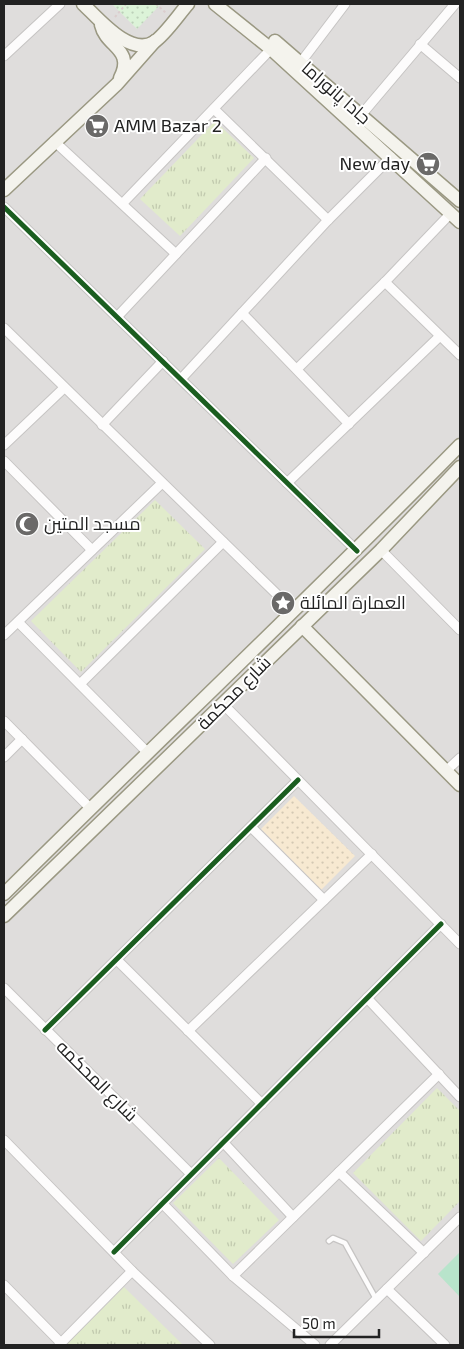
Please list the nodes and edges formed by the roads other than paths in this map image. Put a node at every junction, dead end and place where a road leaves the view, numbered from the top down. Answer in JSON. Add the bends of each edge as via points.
{"nodes":[{"id":1,"x":60,"y":4,"type":"edge"},
{"id":2,"x":83,"y":4,"type":"edge"},
{"id":3,"x":188,"y":4,"type":"edge"},
{"id":4,"x":215,"y":4,"type":"edge"},
{"id":5,"x":225,"y":4,"type":"edge"},
{"id":6,"x":345,"y":4,"type":"edge"},
{"id":7,"x":455,"y":4,"type":"edge"},
{"id":8,"x":104,"y":23,"type":"junction"},
{"id":9,"x":155,"y":41,"type":"junction"},
{"id":10,"x":420,"y":44,"type":"junction"},
{"id":11,"x":271,"y":49,"type":"junction"},
{"id":12,"x":4,"y":56,"type":"edge"},
{"id":13,"x":300,"y":62,"type":"junction"},
{"id":14,"x":460,"y":78,"type":"edge"},
{"id":15,"x":117,"y":84,"type":"junction"},
{"id":16,"x":214,"y":109,"type":"junction"},
{"id":17,"x":362,"y":114,"type":"junction"},
{"id":18,"x":54,"y":141,"type":"junction"},
{"id":19,"x":391,"y":157,"type":"junction"},
{"id":20,"x":266,"y":158,"type":"junction"},
{"id":21,"x":4,"y":190,"type":"edge"},
{"id":22,"x":460,"y":201,"type":"edge"},
{"id":23,"x":123,"y":203,"type":"junction"},
{"id":24,"x":4,"y":207,"type":"edge"},
{"id":25,"x":456,"y":217,"type":"edge"},
{"id":26,"x":328,"y":220,"type":"junction"},
{"id":27,"x":176,"y":254,"type":"junction"},
{"id":28,"x":385,"y":282,"type":"junction"},
{"id":29,"x":242,"y":313,"type":"junction"},
{"id":30,"x":117,"y":317,"type":"junction"},
{"id":31,"x":4,"y":328,"type":"edge"},
{"id":32,"x":440,"y":336,"type":"junction"},
{"id":33,"x":460,"y":355,"type":"edge"},
{"id":34,"x":162,"y":361,"type":"junction"},
{"id":35,"x":297,"y":369,"type":"junction"},
{"id":36,"x":181,"y":379,"type":"junction"},
{"id":37,"x":64,"y":388,"type":"junction"},
{"id":38,"x":349,"y":424,"type":"junction"},
{"id":39,"x":102,"y":425,"type":"junction"},
{"id":40,"x":4,"y":445,"type":"edge"},
{"id":41,"x":460,"y":445,"type":"edge"},
{"id":42,"x":4,"y":461,"type":"edge"},
{"id":43,"x":460,"y":467,"type":"edge"},
{"id":44,"x":162,"y":483,"type":"junction"},
{"id":45,"x":287,"y":483,"type":"junction"},
{"id":46,"x":223,"y":542,"type":"junction"},
{"id":47,"x":92,"y":550,"type":"junction"},
{"id":48,"x":381,"y":550,"type":"junction"},
{"id":49,"x":356,"y":551,"type":"junction"},
{"id":50,"x":293,"y":610,"type":"junction"},
{"id":51,"x":460,"y":616,"type":"edge"},
{"id":52,"x":18,"y":622,"type":"junction"},
{"id":53,"x":453,"y":622,"type":"junction"},
{"id":54,"x":302,"y":626,"type":"junction"},
{"id":55,"x":460,"y":630,"type":"edge"},
{"id":56,"x":4,"y":635,"type":"edge"},
{"id":57,"x":80,"y":684,"type":"junction"},
{"id":58,"x":223,"y":704,"type":"junction"},
{"id":59,"x":4,"y":721,"type":"edge"},
{"id":60,"x":22,"y":739,"type":"junction"},
{"id":61,"x":148,"y":753,"type":"junction"},
{"id":62,"x":4,"y":757,"type":"edge"},
{"id":63,"x":460,"y":758,"type":"edge"},
{"id":64,"x":446,"y":771,"type":"junction"},
{"id":65,"x":298,"y":780,"type":"junction"},
{"id":66,"x":460,"y":785,"type":"edge"},
{"id":67,"x":91,"y":809,"type":"junction"},
{"id":68,"x":251,"y":828,"type":"junction"},
{"id":69,"x":372,"y":854,"type":"junction"},
{"id":70,"x":28,"y":870,"type":"junction"},
{"id":71,"x":41,"y":881,"type":"junction"},
{"id":72,"x":5,"y":892,"type":"edge"},
{"id":73,"x":324,"y":900,"type":"junction"},
{"id":74,"x":18,"y":902,"type":"junction"},
{"id":75,"x":4,"y":916,"type":"edge"},
{"id":76,"x":441,"y":924,"type":"junction"},
{"id":77,"x":460,"y":944,"type":"edge"},
{"id":78,"x":116,"y":960,"type":"junction"},
{"id":79,"x":4,"y":988,"type":"edge"},
{"id":80,"x":367,"y":998,"type":"junction"},
{"id":81,"x":45,"y":1030,"type":"junction"},
{"id":82,"x":188,"y":1031,"type":"junction"},
{"id":83,"x":439,"y":1074,"type":"junction"},
{"id":84,"x":460,"y":1098,"type":"edge"},
{"id":85,"x":262,"y":1104,"type":"junction"},
{"id":86,"x":4,"y":1140,"type":"edge"},
{"id":87,"x":223,"y":1142,"type":"junction"},
{"id":88,"x":339,"y":1172,"type":"junction"},
{"id":89,"x":191,"y":1174,"type":"junction"},
{"id":90,"x":162,"y":1203,"type":"junction"},
{"id":91,"x":294,"y":1217,"type":"junction"},
{"id":92,"x":460,"y":1217,"type":"edge"},
{"id":93,"x":329,"y":1241,"type":"dead end"},
{"id":94,"x":114,"y":1252,"type":"junction"},
{"id":95,"x":424,"y":1253,"type":"junction"},
{"id":96,"x":132,"y":1271,"type":"junction"},
{"id":97,"x":233,"y":1276,"type":"junction"},
{"id":98,"x":5,"y":1289,"type":"edge"},
{"id":99,"x":387,"y":1289,"type":"junction"},
{"id":100,"x":376,"y":1299,"type":"junction"},
{"id":101,"x":335,"y":1343,"type":"edge"},
{"id":102,"x":60,"y":1344,"type":"edge"},
{"id":103,"x":210,"y":1345,"type":"edge"},
{"id":104,"x":315,"y":1345,"type":"edge"},
{"id":105,"x":444,"y":1345,"type":"edge"}],
"edges":[{"from":1,"to":12,"type":"street"},
{"from":2,"to":8,"type":"main road"},
{"from":3,"to":9,"type":"main road"},
{"from":4,"to":11,"type":"main road"},
{"from":5,"to":13,"type":"main road","name":"جادا پانوراما"},
{"from":6,"to":13,"type":"street"},
{"from":7,"to":10,"type":"street"},
{"from":8,"to":9,"type":"main road","via":[[132,45]]},
{"from":8,"to":15,"type":"main road","via":[[104,32],[124,59],[124,71]]},
{"from":9,"to":15,"type":"main road"},
{"from":10,"to":14,"type":"street"},
{"from":10,"to":17,"type":"street"},
{"from":11,"to":16,"type":"street"},
{"from":11,"to":19,"type":"main road"},
{"from":13,"to":17,"type":"main road","name":"جادا پانوراما"},
{"from":15,"to":18,"type":"main road"},
{"from":16,"to":20,"type":"street"},
{"from":16,"to":23,"type":"street"},
{"from":17,"to":22,"type":"main road","name":"جادا پانوراما"},
{"from":18,"to":21,"type":"main road"},
{"from":18,"to":23,"type":"street"},
{"from":19,"to":25,"type":"main road"},
{"from":19,"to":26,"type":"street"},
{"from":20,"to":26,"type":"street"},
{"from":20,"to":27,"type":"street"},
{"from":23,"to":27,"type":"street"},
{"from":24,"to":30,"type":"street"},
{"from":25,"to":28,"type":"street"},
{"from":26,"to":29,"type":"street"},
{"from":27,"to":30,"type":"street"},
{"from":28,"to":32,"type":"street"},
{"from":28,"to":35,"type":"street"},
{"from":29,"to":35,"type":"street"},
{"from":29,"to":36,"type":"street"},
{"from":30,"to":34,"type":"street"},
{"from":31,"to":37,"type":"street"},
{"from":32,"to":33,"type":"street"},
{"from":32,"to":38,"type":"street"},
{"from":34,"to":36,"type":"street"},
{"from":34,"to":39,"type":"street"},
{"from":35,"to":38,"type":"street"},
{"from":36,"to":45,"type":"street"},
{"from":37,"to":39,"type":"street"},
{"from":37,"to":40,"type":"street"},
{"from":38,"to":45,"type":"street"},
{"from":39,"to":44,"type":"street"},
{"from":41,"to":49,"type":"main road","name":"شارع محكمة"},
{"from":42,"to":47,"type":"street"},
{"from":43,"to":48,"type":"main road","name":"شارع محكمة"},
{"from":44,"to":46,"type":"street"},
{"from":44,"to":47,"type":"street"},
{"from":45,"to":49,"type":"street"},
{"from":46,"to":50,"type":"street"},
{"from":46,"to":57,"type":"street"},
{"from":47,"to":52,"type":"street"},
{"from":48,"to":53,"type":"street"},
{"from":48,"to":54,"type":"main road","name":"شارع محكمة"},
{"from":49,"to":50,"type":"main road","name":"شارع محكمة"},
{"from":50,"to":61,"type":"main road","name":"شارع محكمة"},
{"from":51,"to":53,"type":"street"},
{"from":52,"to":56,"type":"street"},
{"from":52,"to":57,"type":"street"},
{"from":53,"to":55,"type":"street"},
{"from":54,"to":58,"type":"main road","name":"شارع محكمة"},
{"from":54,"to":64,"type":"main road"},
{"from":57,"to":61,"type":"street"},
{"from":58,"to":65,"type":"street"},
{"from":58,"to":71,"type":"main road","name":"شارع محكمة"},
{"from":59,"to":60,"type":"street"},
{"from":60,"to":62,"type":"street"},
{"from":60,"to":67,"type":"street"},
{"from":61,"to":67,"type":"main road","name":"شارع محكمة"},
{"from":63,"to":64,"type":"street"},
{"from":64,"to":66,"type":"main road"},
{"from":65,"to":68,"type":"street"},
{"from":65,"to":69,"type":"street"},
{"from":67,"to":70,"type":"main road","name":"شارع محكمة"},
{"from":68,"to":73,"type":"street"},
{"from":68,"to":78,"type":"street"},
{"from":69,"to":73,"type":"street"},
{"from":69,"to":76,"type":"street"},
{"from":70,"to":71,"type":"main road"},
{"from":70,"to":72,"type":"main road","name":"شارع محكمة"},
{"from":71,"to":74,"type":"main road","name":"شارع محكمة"},
{"from":72,"to":74,"type":"main road","via":[[15,896]]},
{"from":73,"to":82,"type":"street"},
{"from":74,"to":75,"type":"main road","name":"شارع محكمة"},
{"from":76,"to":77,"type":"street"},
{"from":76,"to":80,"type":"street"},
{"from":78,"to":81,"type":"street"},
{"from":78,"to":82,"type":"street"},
{"from":79,"to":81,"type":"street","name":"شارع المحكمه"},
{"from":80,"to":83,"type":"street"},
{"from":80,"to":85,"type":"street"},
{"from":81,"to":89,"type":"street","name":"شارع المحكمه"},
{"from":82,"to":85,"type":"street"},
{"from":83,"to":84,"type":"street"},
{"from":83,"to":88,"type":"street"},
{"from":85,"to":87,"type":"street"},
{"from":86,"to":94,"type":"street"},
{"from":87,"to":89,"type":"street"},
{"from":87,"to":91,"type":"street"},
{"from":88,"to":91,"type":"street"},
{"from":88,"to":95,"type":"street"},
{"from":89,"to":90,"type":"street"},
{"from":90,"to":94,"type":"street"},
{"from":90,"to":97,"type":"street"},
{"from":91,"to":97,"type":"street"},
{"from":92,"to":95,"type":"street"},
{"from":93,"to":100,"type":"lane","via":[[333,1238],[345,1243]]},
{"from":94,"to":96,"type":"street"},
{"from":95,"to":99,"type":"street"},
{"from":96,"to":102,"type":"street"},
{"from":96,"to":103,"type":"street"},
{"from":97,"to":104,"type":"street"},
{"from":98,"to":102,"type":"street"},
{"from":99,"to":100,"type":"street"},
{"from":99,"to":105,"type":"street"},
{"from":100,"to":101,"type":"street"}]}
